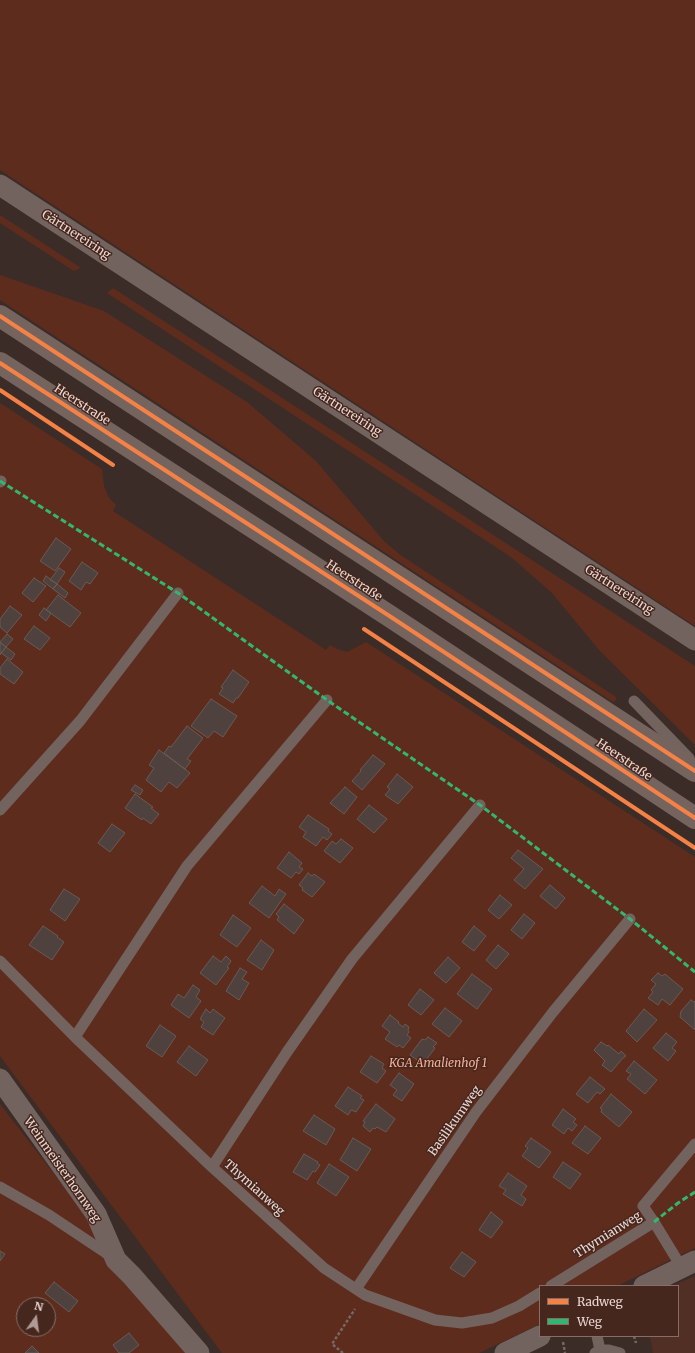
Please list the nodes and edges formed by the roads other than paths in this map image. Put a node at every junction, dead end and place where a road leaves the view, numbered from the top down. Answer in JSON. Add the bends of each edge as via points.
{"nodes":[{"id":1,"x":0,"y":185,"type":"edge"},
{"id":2,"x":0,"y":316,"type":"edge"},
{"id":3,"x":0,"y":363,"type":"edge"},
{"id":4,"x":178,"y":593,"type":"dead end"},
{"id":5,"x":695,"y":640,"type":"edge"},
{"id":6,"x":328,"y":700,"type":"dead end"},
{"id":7,"x":634,"y":702,"type":"dead end"},
{"id":8,"x":695,"y":764,"type":"edge"},
{"id":9,"x":695,"y":771,"type":"edge"},
{"id":10,"x":480,"y":805,"type":"dead end"},
{"id":11,"x":0,"y":810,"type":"edge"},
{"id":12,"x":695,"y":818,"type":"edge"},
{"id":13,"x":630,"y":919,"type":"dead end"},
{"id":14,"x":0,"y":961,"type":"edge"},
{"id":15,"x":75,"y":1037,"type":"junction"},
{"id":16,"x":0,"y":1079,"type":"edge"},
{"id":17,"x":695,"y":1144,"type":"edge"},
{"id":18,"x":212,"y":1167,"type":"junction"},
{"id":19,"x":0,"y":1187,"type":"edge"},
{"id":20,"x":654,"y":1222,"type":"junction"},
{"id":21,"x":116,"y":1260,"type":"junction"},
{"id":22,"x":689,"y":1264,"type":"edge"},
{"id":23,"x":553,"y":1285,"type":"edge"},
{"id":24,"x":646,"y":1285,"type":"edge"},
{"id":25,"x":361,"y":1292,"type":"junction"},
{"id":26,"x":539,"y":1294,"type":"edge"},
{"id":27,"x":539,"y":1336,"type":"edge"},
{"id":28,"x":597,"y":1337,"type":"edge"},
{"id":29,"x":598,"y":1352,"type":"edge"},
{"id":30,"x":199,"y":1353,"type":"edge"},
{"id":31,"x":505,"y":1353,"type":"edge"},
{"id":32,"x":620,"y":1353,"type":"edge"}],
"edges":[{"from":1,"to":5,"type":"street","name":"Gärtnereiring"},
{"from":2,"to":9,"type":"main road"},
{"from":3,"to":12,"type":"main road","name":"Heerstraße"},
{"from":4,"to":11,"type":"lane","via":[[80,721]]},
{"from":6,"to":15,"type":"lane","via":[[187,866]]},
{"from":7,"to":8,"type":"lane"},
{"from":10,"to":18,"type":"lane","via":[[352,959]]},
{"from":13,"to":25,"type":"lane","name":"Basilikumweg","via":[[553,1012],[476,1112]]},
{"from":14,"to":15,"type":"lane","name":"Thymianweg"},
{"from":15,"to":18,"type":"lane","name":"Thymianweg"},
{"from":16,"to":21,"type":"street","name":"Weinmeisterhornweg","via":[[96,1214]]},
{"from":17,"to":20,"type":"lane","name":"Thymianweg","via":[[643,1206]]},
{"from":18,"to":25,"type":"lane","name":"Thymianweg","via":[[324,1268]]},
{"from":19,"to":21,"type":"lane","via":[[49,1215]]},
{"from":20,"to":22,"type":"lane"},
{"from":20,"to":23,"type":"lane","name":"Thymianweg"},
{"from":21,"to":30,"type":"street","name":"Weinmeisterhornweg"},
{"from":22,"to":24,"type":"street"},
{"from":25,"to":26,"type":"lane","name":"Thymianweg","via":[[434,1320],[462,1323],[492,1318]]},
{"from":27,"to":31,"type":"street"},
{"from":28,"to":29,"type":"lane"},
{"from":29,"to":32,"type":"lane","via":[[609,1350]]}]}
